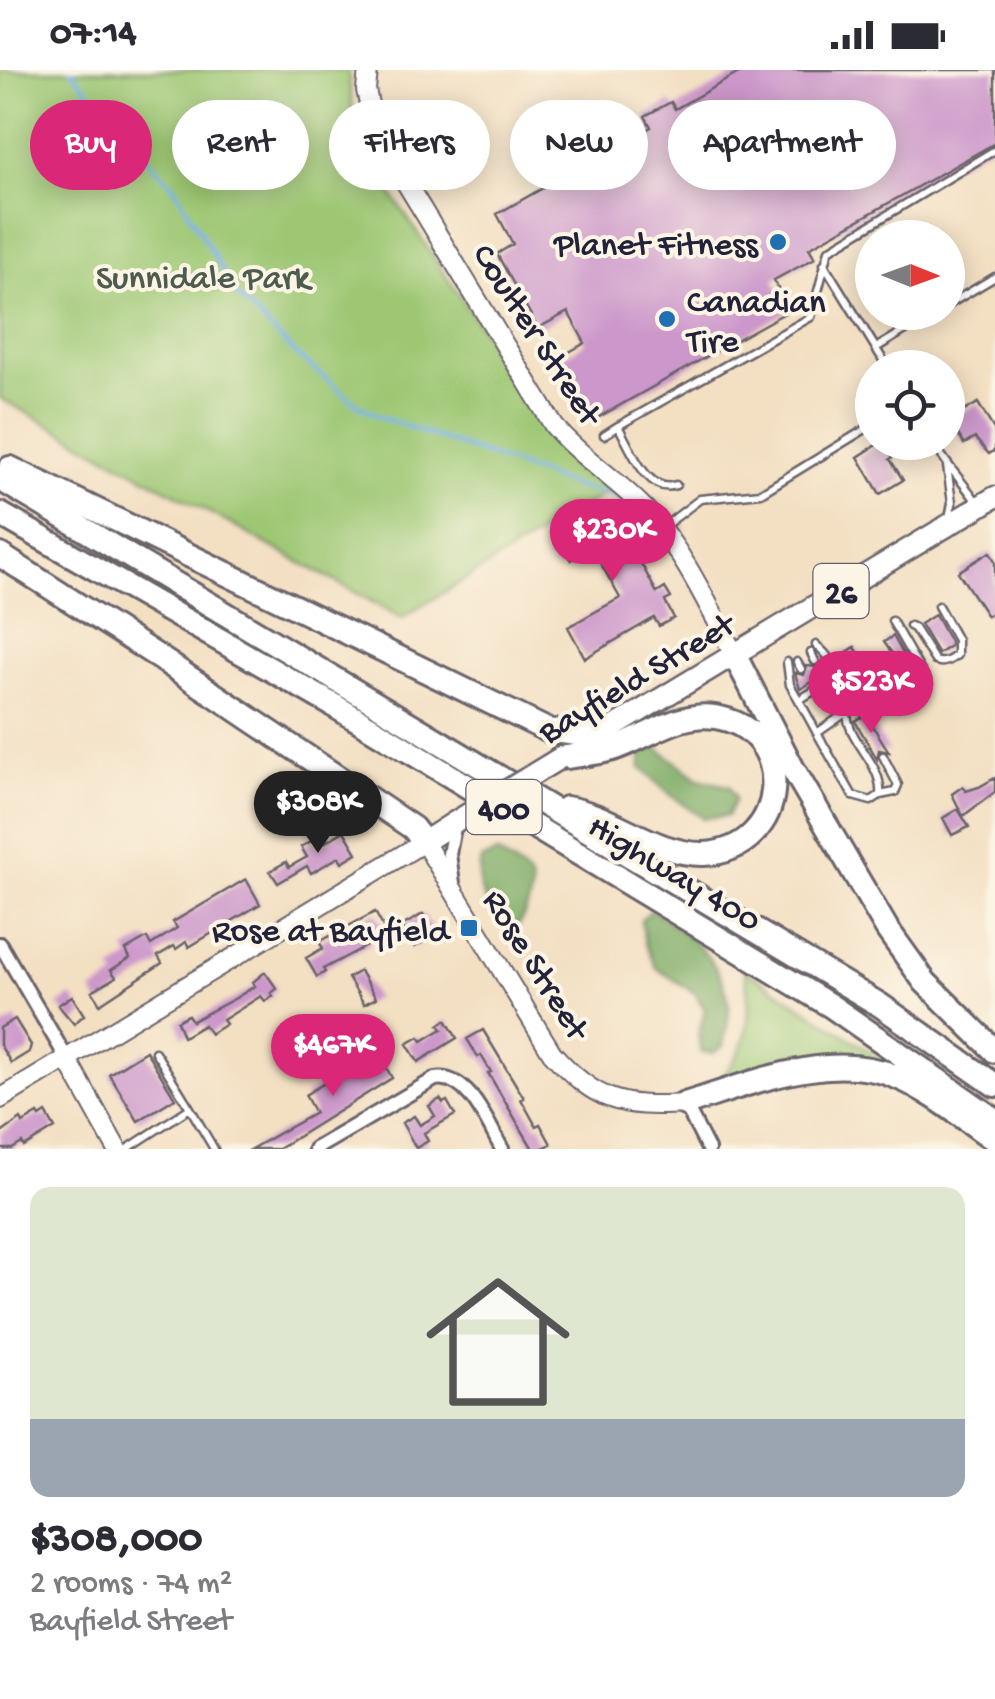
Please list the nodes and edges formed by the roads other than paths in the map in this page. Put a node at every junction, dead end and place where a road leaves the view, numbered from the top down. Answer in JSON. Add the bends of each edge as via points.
{"nodes":[{"id":1,"x":368,"y":70,"type":"edge"},
{"id":2,"x":994,"y":154,"type":"edge"},
{"id":3,"x":824,"y":264,"type":"junction"},
{"id":4,"x":995,"y":276,"type":"edge"},
{"id":5,"x":965,"y":295,"type":"edge"},
{"id":6,"x":906,"y":330,"type":"edge"},
{"id":7,"x":876,"y":348,"type":"joint"},
{"id":8,"x":618,"y":426,"type":"junction"},
{"id":9,"x":604,"y":435,"type":"dead end"},
{"id":10,"x":855,"y":436,"type":"edge"},
{"id":11,"x":944,"y":460,"type":"edge"},
{"id":12,"x":0,"y":463,"type":"edge"},
{"id":13,"x":947,"y":466,"type":"junction"},
{"id":14,"x":0,"y":479,"type":"edge"},
{"id":15,"x":676,"y":484,"type":"dead end"},
{"id":16,"x":987,"y":501,"type":"edge"},
{"id":17,"x":0,"y":514,"type":"edge"},
{"id":18,"x":946,"y":525,"type":"junction"},
{"id":19,"x":661,"y":529,"type":"junction"},
{"id":20,"x":0,"y":556,"type":"edge"},
{"id":21,"x":938,"y":606,"type":"dead end"},
{"id":22,"x":892,"y":620,"type":"dead end"},
{"id":23,"x":910,"y":626,"type":"dead end"},
{"id":24,"x":814,"y":653,"type":"dead end"},
{"id":25,"x":735,"y":656,"type":"junction"},
{"id":26,"x":795,"y":665,"type":"dead end"},
{"id":27,"x":827,"y":680,"type":"junction"},
{"id":28,"x":896,"y":697,"type":"dead end"},
{"id":29,"x":799,"y":700,"type":"junction"},
{"id":30,"x":847,"y":712,"type":"junction"},
{"id":31,"x":859,"y":719,"type":"dead end"},
{"id":32,"x":610,"y":730,"type":"junction"},
{"id":33,"x":817,"y":733,"type":"junction"},
{"id":34,"x":882,"y":756,"type":"dead end"},
{"id":35,"x":560,"y":758,"type":"junction"},
{"id":36,"x":880,"y":795,"type":"junction"},
{"id":37,"x":542,"y":804,"type":"junction"},
{"id":38,"x":455,"y":822,"type":"junction"},
{"id":39,"x":424,"y":842,"type":"junction"},
{"id":40,"x":454,"y":890,"type":"junction"},
{"id":41,"x":0,"y":944,"type":"edge"},
{"id":42,"x":995,"y":1051,"type":"edge"},
{"id":43,"x":156,"y":1052,"type":"dead end"},
{"id":44,"x":66,"y":1060,"type":"junction"},
{"id":45,"x":995,"y":1085,"type":"edge"},
{"id":46,"x":0,"y":1099,"type":"edge"},
{"id":47,"x":685,"y":1104,"type":"junction"},
{"id":48,"x":190,"y":1108,"type":"junction"},
{"id":49,"x":995,"y":1120,"type":"edge"},
{"id":50,"x":995,"y":1140,"type":"edge"},
{"id":51,"x":117,"y":1149,"type":"edge"},
{"id":52,"x":127,"y":1149,"type":"edge"},
{"id":53,"x":214,"y":1149,"type":"edge"},
{"id":54,"x":315,"y":1149,"type":"edge"},
{"id":55,"x":502,"y":1149,"type":"edge"},
{"id":56,"x":708,"y":1149,"type":"edge"}],
"edges":[{"from":1,"to":19,"type":"street","name":"Coulter Street","via":[[374,132],[554,426]]},
{"from":2,"to":3,"type":"lane","via":[[829,250]]},
{"from":3,"to":7,"type":"lane"},
{"from":3,"to":8,"type":"lane","via":[[811,317]]},
{"from":4,"to":5,"type":"lane"},
{"from":6,"to":7,"type":"lane"},
{"from":8,"to":9,"type":"lane"},
{"from":8,"to":15,"type":"lane","via":[[648,476],[668,488]]},
{"from":10,"to":19,"type":"lane","via":[[762,493],[700,499]]},
{"from":11,"to":13,"type":"lane"},
{"from":12,"to":32,"type":"highway","via":[[547,730]]},
{"from":13,"to":16,"type":"lane"},
{"from":13,"to":18,"type":"lane","via":[[952,503]]},
{"from":14,"to":37,"type":"highway","name":"Highway 400","number":"400"},
{"from":16,"to":18,"type":"main road","name":"Bayfield Street","number":"26"},
{"from":17,"to":49,"type":"highway","name":"Highway 400","number":"400","via":[[350,714],[814,996]]},
{"from":18,"to":25,"type":"main road","name":"Bayfield Street","number":"26"},
{"from":19,"to":25,"type":"street","name":"Coulter Street"},
{"from":20,"to":39,"type":"highway","via":[[413,828]]},
{"from":21,"to":23,"type":"lane","via":[[959,646],[950,660],[935,661]]},
{"from":22,"to":28,"type":"lane","via":[[922,673],[918,684]]},
{"from":24,"to":27,"type":"lane","via":[[824,651],[836,670]]},
{"from":25,"to":32,"type":"main road","name":"Bayfield Street","number":"26"},
{"from":25,"to":42,"type":"highway","via":[[887,929],[925,982]]},
{"from":26,"to":29,"type":"lane","via":[[790,684]]},
{"from":27,"to":29,"type":"lane"},
{"from":27,"to":30,"type":"lane"},
{"from":29,"to":33,"type":"lane"},
{"from":30,"to":31,"type":"lane"},
{"from":30,"to":33,"type":"lane"},
{"from":30,"to":36,"type":"lane","via":[[881,781]]},
{"from":32,"to":35,"type":"main road","name":"Bayfield Street","number":"26"},
{"from":33,"to":36,"type":"lane","via":[[853,796],[872,801]]},
{"from":34,"to":36,"type":"lane","via":[[898,785]]},
{"from":35,"to":37,"type":"highway","via":[[612,749],[711,716],[749,731],[768,758],[775,789],[756,831],[727,850],[706,854],[687,853],[576,809]]},
{"from":35,"to":38,"type":"main road","name":"Bayfield Street","number":"26","bridge":true},
{"from":37,"to":45,"type":"highway","name":"Highway 400","number":"400","via":[[880,1005]]},
{"from":38,"to":39,"type":"main road","name":"Bayfield Street","number":"26"},
{"from":38,"to":40,"type":"street","name":"Rose Street","via":[[449,854]]},
{"from":39,"to":40,"type":"street","name":"Rose Street"},
{"from":39,"to":44,"type":"street","name":"Bayfield Street"},
{"from":40,"to":47,"type":"street","name":"Rose Street","via":[[552,1054],[584,1086],[628,1104]]},
{"from":41,"to":44,"type":"street"},
{"from":43,"to":48,"type":"lane"},
{"from":44,"to":46,"type":"street","name":"Bayfield Street"},
{"from":44,"to":51,"type":"street"},
{"from":47,"to":50,"type":"highway","via":[[800,1071],[865,1068],[902,1078]]},
{"from":47,"to":56,"type":"street"},
{"from":48,"to":52,"type":"lane"},
{"from":48,"to":53,"type":"lane"},
{"from":54,"to":55,"type":"street","via":[[435,1079],[452,1078]]}]}
